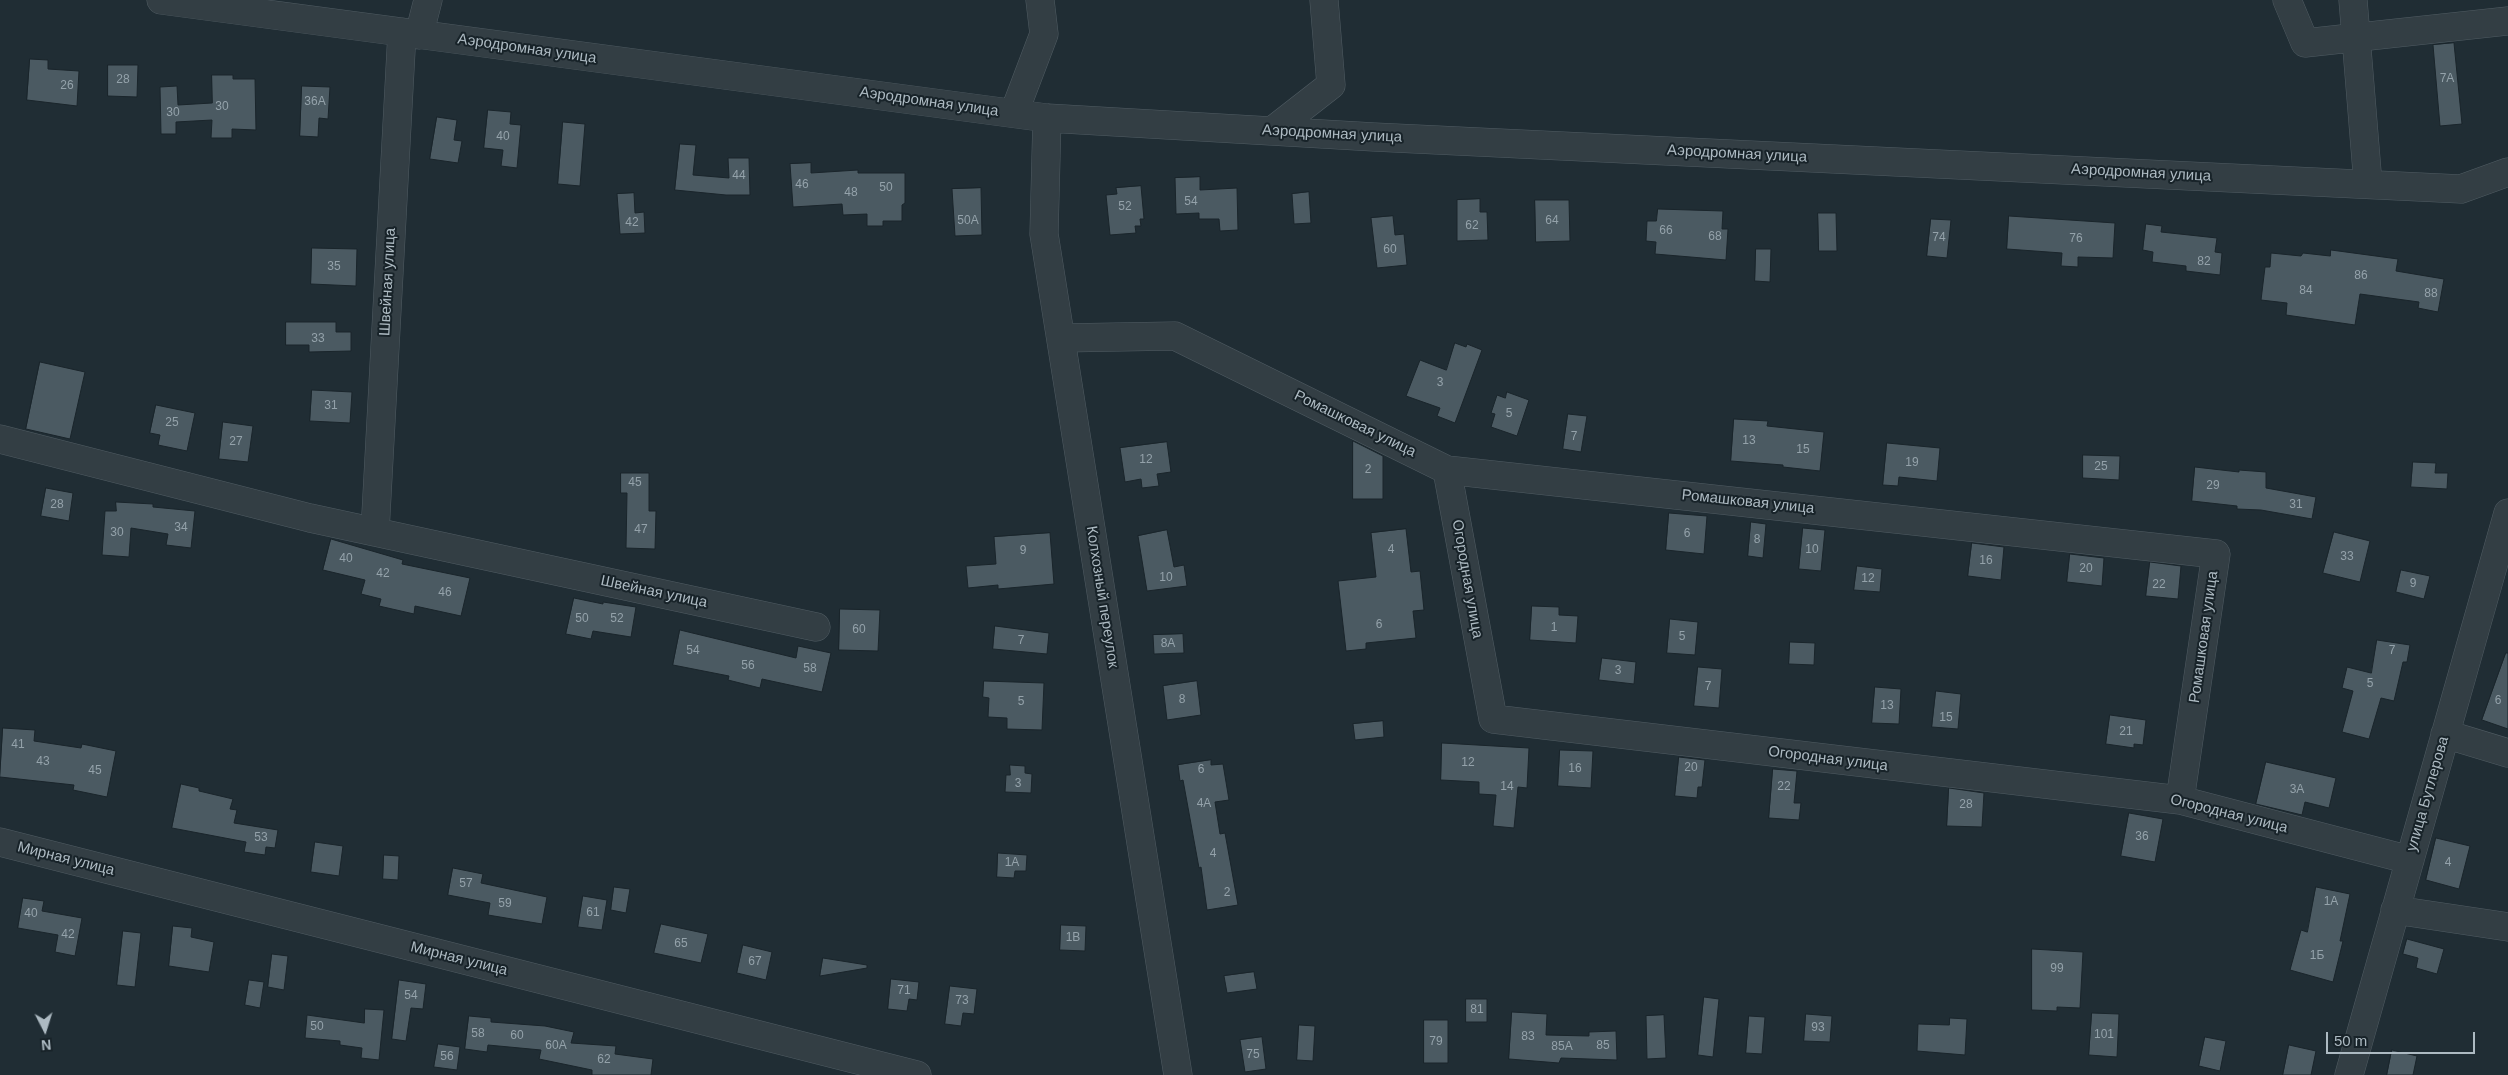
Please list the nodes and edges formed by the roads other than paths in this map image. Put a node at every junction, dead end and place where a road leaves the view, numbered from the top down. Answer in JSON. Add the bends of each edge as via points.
{"nodes":[{"id":1,"x":160,"y":0,"type":"edge"},
{"id":2,"x":428,"y":0,"type":"edge"},
{"id":3,"x":1040,"y":0,"type":"edge"},
{"id":4,"x":1324,"y":0,"type":"edge"},
{"id":5,"x":2287,"y":0,"type":"edge"},
{"id":6,"x":2353,"y":0,"type":"edge"},
{"id":7,"x":2508,"y":21,"type":"edge"},
{"id":8,"x":411,"y":33,"type":"junction"},
{"id":9,"x":2355,"y":37,"type":"junction"},
{"id":10,"x":1014,"y":114,"type":"junction"},
{"id":11,"x":1047,"y":118,"type":"junction"},
{"id":12,"x":1272,"y":131,"type":"junction"},
{"id":13,"x":2508,"y":172,"type":"edge"},
{"id":14,"x":2368,"y":184,"type":"junction"},
{"id":15,"x":1061,"y":338,"type":"junction"},
{"id":16,"x":0,"y":439,"type":"edge"},
{"id":17,"x":1448,"y":470,"type":"junction"},
{"id":18,"x":2508,"y":513,"type":"edge"},
{"id":19,"x":375,"y":532,"type":"junction"},
{"id":20,"x":816,"y":627,"type":"dead end"},
{"id":21,"x":2445,"y":734,"type":"junction"},
{"id":22,"x":2508,"y":753,"type":"edge"},
{"id":23,"x":2180,"y":800,"type":"junction"},
{"id":24,"x":0,"y":842,"type":"edge"},
{"id":25,"x":2410,"y":860,"type":"junction"},
{"id":26,"x":2396,"y":910,"type":"junction"},
{"id":27,"x":2508,"y":927,"type":"edge"},
{"id":28,"x":917,"y":1075,"type":"edge"},
{"id":29,"x":1178,"y":1075,"type":"edge"},
{"id":30,"x":2349,"y":1075,"type":"edge"}],
"edges":[{"from":1,"to":8,"type":"street","name":"Аэродромная улица"},
{"from":2,"to":8,"type":"street","name":"Швейная улица"},
{"from":3,"to":10,"type":"street","via":[[1044,34]]},
{"from":4,"to":12,"type":"street","via":[[1331,85]]},
{"from":5,"to":9,"type":"street","via":[[2305,43]]},
{"from":6,"to":9,"type":"street"},
{"from":7,"to":9,"type":"street"},
{"from":8,"to":10,"type":"street","name":"Аэродромная улица"},
{"from":8,"to":19,"type":"street","name":"Швейная улица"},
{"from":9,"to":14,"type":"street"},
{"from":10,"to":11,"type":"street","name":"Аэродромная улица"},
{"from":11,"to":12,"type":"street","name":"Аэродромная улица"},
{"from":11,"to":15,"type":"street","name":"Колхозный переулок","via":[[1044,234]]},
{"from":12,"to":14,"type":"street","name":"Аэродромная улица"},
{"from":13,"to":14,"type":"street","name":"Аэродромная улица","via":[[2461,188]]},
{"from":15,"to":17,"type":"street","name":"Ромашковая улица","via":[[1175,336]]},
{"from":15,"to":29,"type":"street","name":"Колхозный переулок"},
{"from":16,"to":19,"type":"street","name":"Швейная улица"},
{"from":17,"to":23,"type":"street","name":"Огородная улица","via":[[1493,719]]},
{"from":17,"to":23,"type":"street","name":"Ромашковая улица","via":[[2216,554]]},
{"from":18,"to":21,"type":"street","name":"улица Бутлерова"},
{"from":19,"to":20,"type":"street","name":"Швейная улица"},
{"from":21,"to":22,"type":"street"},
{"from":21,"to":25,"type":"street","name":"улица Бутлерова"},
{"from":23,"to":25,"type":"street","name":"Огородная улица"},
{"from":24,"to":28,"type":"street","name":"Мирная улица"},
{"from":25,"to":26,"type":"street","name":"улица Бутлерова"},
{"from":26,"to":27,"type":"street"},
{"from":26,"to":30,"type":"street","name":"улица Бутлерова"}]}
